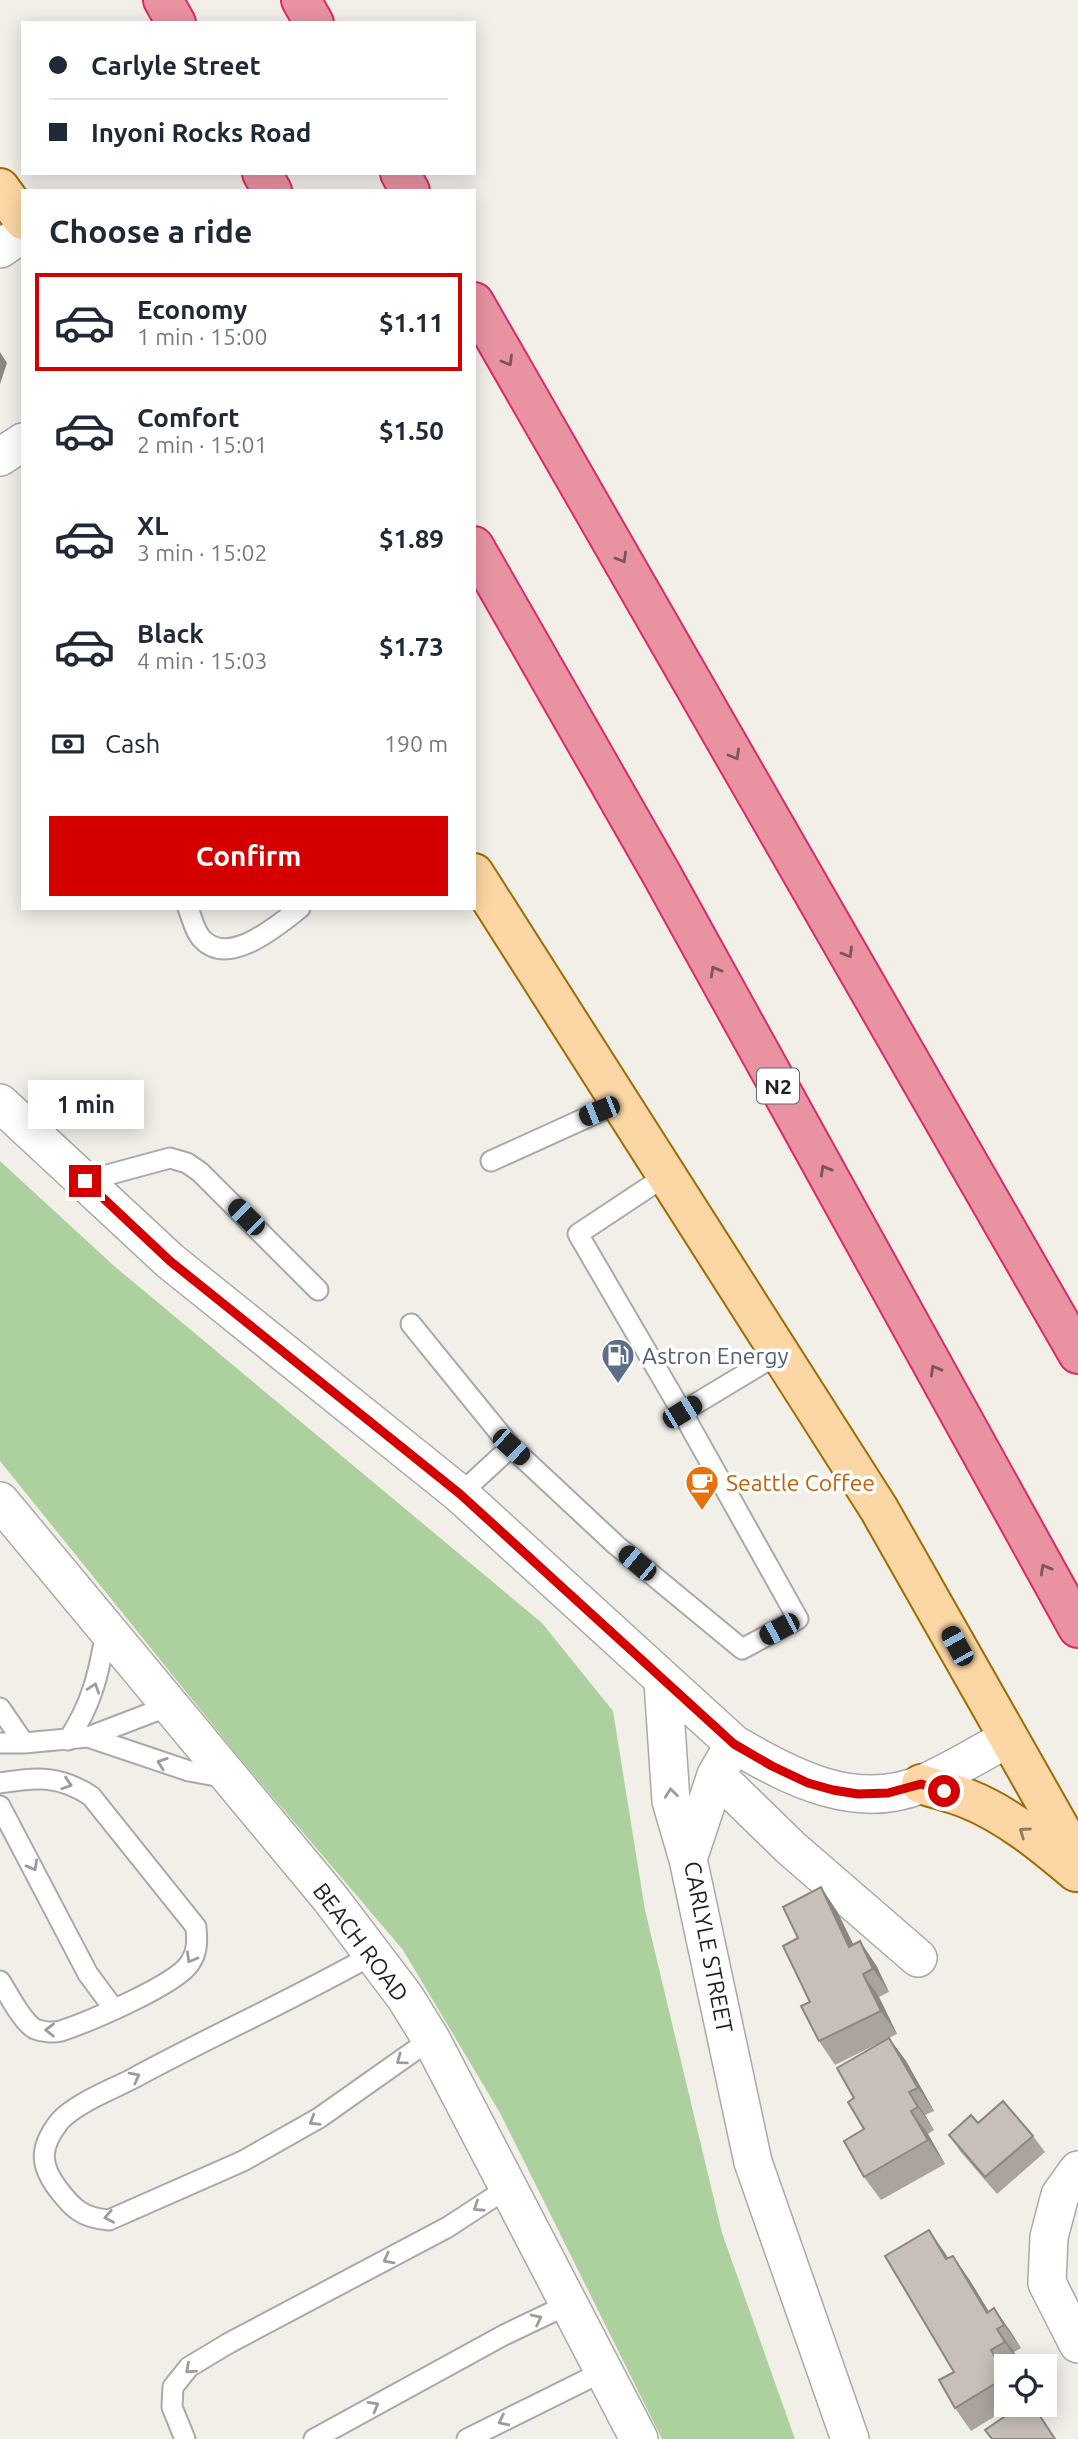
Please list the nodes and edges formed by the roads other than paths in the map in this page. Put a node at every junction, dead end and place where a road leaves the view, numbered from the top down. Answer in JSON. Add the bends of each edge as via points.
{"nodes":[{"id":1,"x":163,"y":0,"type":"edge"},
{"id":2,"x":301,"y":0,"type":"edge"},
{"id":3,"x":175,"y":21,"type":"edge"},
{"id":4,"x":313,"y":21,"type":"edge"},
{"id":5,"x":0,"y":188,"type":"edge"},
{"id":6,"x":21,"y":217,"type":"edge"},
{"id":7,"x":21,"y":234,"type":"edge"},
{"id":8,"x":0,"y":249,"type":"edge"},
{"id":9,"x":476,"y":305,"type":"edge"},
{"id":10,"x":21,"y":443,"type":"edge"},
{"id":11,"x":0,"y":457,"type":"edge"},
{"id":12,"x":476,"y":549,"type":"edge"},
{"id":13,"x":476,"y":876,"type":"edge"},
{"id":14,"x":189,"y":910,"type":"edge"},
{"id":15,"x":297,"y":910,"type":"edge"},
{"id":16,"x":0,"y":1102,"type":"edge"},
{"id":17,"x":621,"y":1102,"type":"junction"},
{"id":18,"x":491,"y":1161,"type":"dead end"},
{"id":19,"x":667,"y":1175,"type":"junction"},
{"id":20,"x":85,"y":1181,"type":"junction"},
{"id":21,"x":318,"y":1290,"type":"dead end"},
{"id":22,"x":411,"y":1324,"type":"dead end"},
{"id":23,"x":780,"y":1353,"type":"junction"},
{"id":24,"x":1078,"y":1354,"type":"edge"},
{"id":25,"x":682,"y":1412,"type":"junction"},
{"id":26,"x":511,"y":1447,"type":"junction"},
{"id":27,"x":460,"y":1494,"type":"junction"},
{"id":28,"x":0,"y":1501,"type":"edge"},
{"id":29,"x":1078,"y":1629,"type":"edge"},
{"id":30,"x":106,"y":1631,"type":"junction"},
{"id":31,"x":663,"y":1682,"type":"junction"},
{"id":32,"x":169,"y":1706,"type":"junction"},
{"id":33,"x":0,"y":1708,"type":"edge"},
{"id":34,"x":88,"y":1737,"type":"junction"},
{"id":35,"x":1009,"y":1738,"type":"junction"},
{"id":36,"x":68,"y":1740,"type":"junction"},
{"id":37,"x":0,"y":1743,"type":"edge"},
{"id":38,"x":24,"y":1743,"type":"junction"},
{"id":39,"x":734,"y":1744,"type":"junction"},
{"id":40,"x":716,"y":1775,"type":"junction"},
{"id":41,"x":229,"y":1778,"type":"junction"},
{"id":42,"x":0,"y":1783,"type":"edge"},
{"id":43,"x":921,"y":1784,"type":"junction"},
{"id":44,"x":0,"y":1806,"type":"edge"},
{"id":45,"x":688,"y":1858,"type":"junction"},
{"id":46,"x":1078,"y":1860,"type":"edge"},
{"id":47,"x":1078,"y":1874,"type":"edge"},
{"id":48,"x":372,"y":1955,"type":"junction"},
{"id":49,"x":918,"y":1958,"type":"dead end"},
{"id":50,"x":0,"y":1981,"type":"edge"},
{"id":51,"x":114,"y":2009,"type":"junction"},
{"id":52,"x":431,"y":2039,"type":"junction"},
{"id":53,"x":1078,"y":2170,"type":"edge"},
{"id":54,"x":509,"y":2187,"type":"junction"},
{"id":55,"x":569,"y":2304,"type":"junction"},
{"id":56,"x":1078,"y":2344,"type":"edge"},
{"id":57,"x":604,"y":2371,"type":"junction"},
{"id":58,"x":185,"y":2439,"type":"edge"},
{"id":59,"x":314,"y":2439,"type":"edge"},
{"id":60,"x":467,"y":2439,"type":"edge"},
{"id":61,"x":639,"y":2439,"type":"edge"},
{"id":62,"x":850,"y":2439,"type":"edge"}],
"edges":[{"from":1,"to":3,"type":"highway"},
{"from":2,"to":4,"type":"highway"},
{"from":5,"to":6,"type":"main road"},
{"from":7,"to":8,"type":"street"},
{"from":9,"to":24,"type":"highway","one_way":true},
{"from":10,"to":11,"type":"street"},
{"from":29,"to":12,"type":"highway","number":"N2","one_way":true,"via":[[662,874]]},
{"from":13,"to":17,"type":"main road"},
{"from":14,"to":15,"type":"lane","via":[[200,937],[221,948],[260,939]]},
{"from":16,"to":20,"type":"street"},
{"from":17,"to":18,"type":"lane"},
{"from":17,"to":19,"type":"main road"},
{"from":19,"to":23,"type":"main road"},
{"from":19,"to":25,"type":"lane","via":[[578,1234]]},
{"from":20,"to":21,"type":"lane","via":[[170,1158],[187,1163]]},
{"from":20,"to":27,"type":"street","via":[[170,1261]]},
{"from":22,"to":26,"type":"lane"},
{"from":23,"to":25,"type":"lane"},
{"from":23,"to":35,"type":"main road","via":[[879,1508]]},
{"from":25,"to":26,"type":"lane","via":[[798,1619],[742,1649],[616,1545]]},
{"from":26,"to":27,"type":"lane"},
{"from":27,"to":31,"type":"street"},
{"from":28,"to":30,"type":"street","name":"BEACH ROAD"},
{"from":30,"to":32,"type":"street","name":"BEACH ROAD"},
{"from":36,"to":30,"type":"lane","one_way":true,"via":[[93,1692]]},
{"from":31,"to":39,"type":"street"},
{"from":45,"to":31,"type":"street","one_way":true,"via":[[671,1801]]},
{"from":32,"to":34,"type":"lane"},
{"from":32,"to":41,"type":"street","name":"BEACH ROAD"},
{"from":33,"to":38,"type":"lane"},
{"from":34,"to":36,"type":"lane"},
{"from":41,"to":34,"type":"lane","one_way":true,"via":[[189,1771]]},
{"from":35,"to":43,"type":"street"},
{"from":35,"to":46,"type":"main road"},
{"from":36,"to":38,"type":"lane"},
{"from":37,"to":38,"type":"lane"},
{"from":39,"to":40,"type":"street","name":"CARLYLE STREET"},
{"from":39,"to":43,"type":"street","via":[[808,1783],[833,1790],[888,1793]]},
{"from":40,"to":45,"type":"street","name":"CARLYLE STREET"},
{"from":40,"to":49,"type":"street","via":[[791,1848]]},
{"from":41,"to":48,"type":"street","name":"BEACH ROAD"},
{"from":42,"to":51,"type":"lane","one_way":true,"via":[[37,1777],[76,1787],[91,1796],[196,1927],[198,1946],[190,1964],[172,1980]]},
{"from":47,"to":43,"type":"main road","one_way":true,"via":[[990,1810]]},
{"from":44,"to":51,"type":"lane","one_way":true,"via":[[88,1974]]},
{"from":45,"to":62,"type":"street","name":"CARLYLE STREET","via":[[753,2161]]},
{"from":48,"to":52,"type":"street","name":"BEACH ROAD"},
{"from":52,"to":48,"type":"lane","one_way":true,"via":[[276,2143],[109,2220],[92,2219],[75,2210],[46,2172],[44,2155],[61,2119]]},
{"from":51,"to":50,"type":"lane","one_way":true,"via":[[59,2032],[37,2030],[28,2024]]},
{"from":52,"to":54,"type":"street","name":"BEACH ROAD"},
{"from":53,"to":56,"type":"street","via":[[1060,2195],[1049,2237],[1047,2283]]},
{"from":54,"to":55,"type":"street","name":"BEACH ROAD"},
{"from":54,"to":58,"type":"lane","one_way":true,"via":[[448,2227],[189,2367],[173,2387],[172,2407]]},
{"from":55,"to":57,"type":"street","name":"BEACH ROAD"},
{"from":59,"to":55,"type":"lane","one_way":true},
{"from":57,"to":60,"type":"lane","one_way":true},
{"from":57,"to":61,"type":"street","name":"BEACH ROAD"}]}
